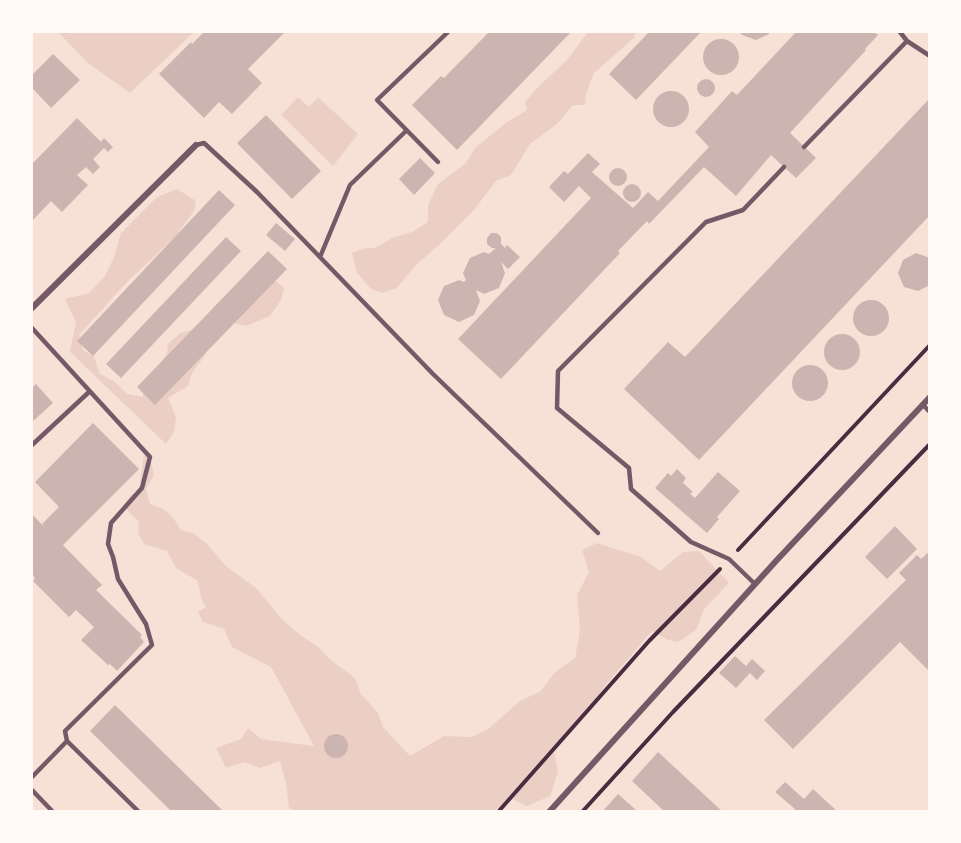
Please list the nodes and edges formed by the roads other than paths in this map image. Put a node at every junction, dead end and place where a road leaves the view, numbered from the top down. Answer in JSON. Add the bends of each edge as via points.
{"nodes":[{"id":1,"x":448,"y":32,"type":"edge"},
{"id":2,"x":900,"y":32,"type":"edge"},
{"id":3,"x":907,"y":40,"type":"junction"},
{"id":4,"x":930,"y":56,"type":"edge"},
{"id":5,"x":406,"y":131,"type":"junction"},
{"id":6,"x":196,"y":145,"type":"joint"},
{"id":7,"x":804,"y":147,"type":"dead end"},
{"id":8,"x":438,"y":162,"type":"dead end"},
{"id":9,"x":784,"y":168,"type":"dead end"},
{"id":10,"x":320,"y":257,"type":"junction"},
{"id":11,"x":32,"y":308,"type":"edge"},
{"id":12,"x":32,"y":328,"type":"edge"},
{"id":13,"x":89,"y":392,"type":"junction"},
{"id":14,"x":930,"y":397,"type":"edge"},
{"id":15,"x":923,"y":405,"type":"junction"},
{"id":16,"x":930,"y":412,"type":"edge"},
{"id":17,"x":32,"y":445,"type":"edge"},
{"id":18,"x":598,"y":534,"type":"dead end"},
{"id":19,"x":755,"y":584,"type":"junction"},
{"id":20,"x":67,"y":741,"type":"junction"},
{"id":21,"x":32,"y":777,"type":"edge"},
{"id":22,"x":32,"y":790,"type":"edge"},
{"id":23,"x":53,"y":812,"type":"edge"},
{"id":24,"x":139,"y":812,"type":"edge"},
{"id":25,"x":549,"y":812,"type":"edge"}],
"edges":[{"from":1,"to":5,"type":"lane","via":[[377,100]]},
{"from":2,"to":3,"type":"lane"},
{"from":3,"to":4,"type":"lane"},
{"from":3,"to":7,"type":"lane"},
{"from":5,"to":8,"type":"lane"},
{"from":5,"to":10,"type":"lane","via":[[350,185]]},
{"from":6,"to":10,"type":"lane","via":[[204,143]]},
{"from":6,"to":11,"type":"street"},
{"from":9,"to":19,"type":"lane","via":[[743,210],[706,222],[558,370],[557,408],[629,468],[631,489],[691,542],[729,559]]},
{"from":10,"to":18,"type":"lane","via":[[433,374]]},
{"from":12,"to":13,"type":"lane"},
{"from":13,"to":17,"type":"lane"},
{"from":13,"to":20,"type":"lane","via":[[150,457],[142,488],[111,524],[108,544],[118,579],[146,624],[152,645],[65,730]]},
{"from":14,"to":15,"type":"street"},
{"from":15,"to":16,"type":"lane"},
{"from":15,"to":19,"type":"street"},
{"from":19,"to":25,"type":"street"},
{"from":20,"to":21,"type":"lane"},
{"from":20,"to":24,"type":"lane"},
{"from":22,"to":23,"type":"lane"}]}
